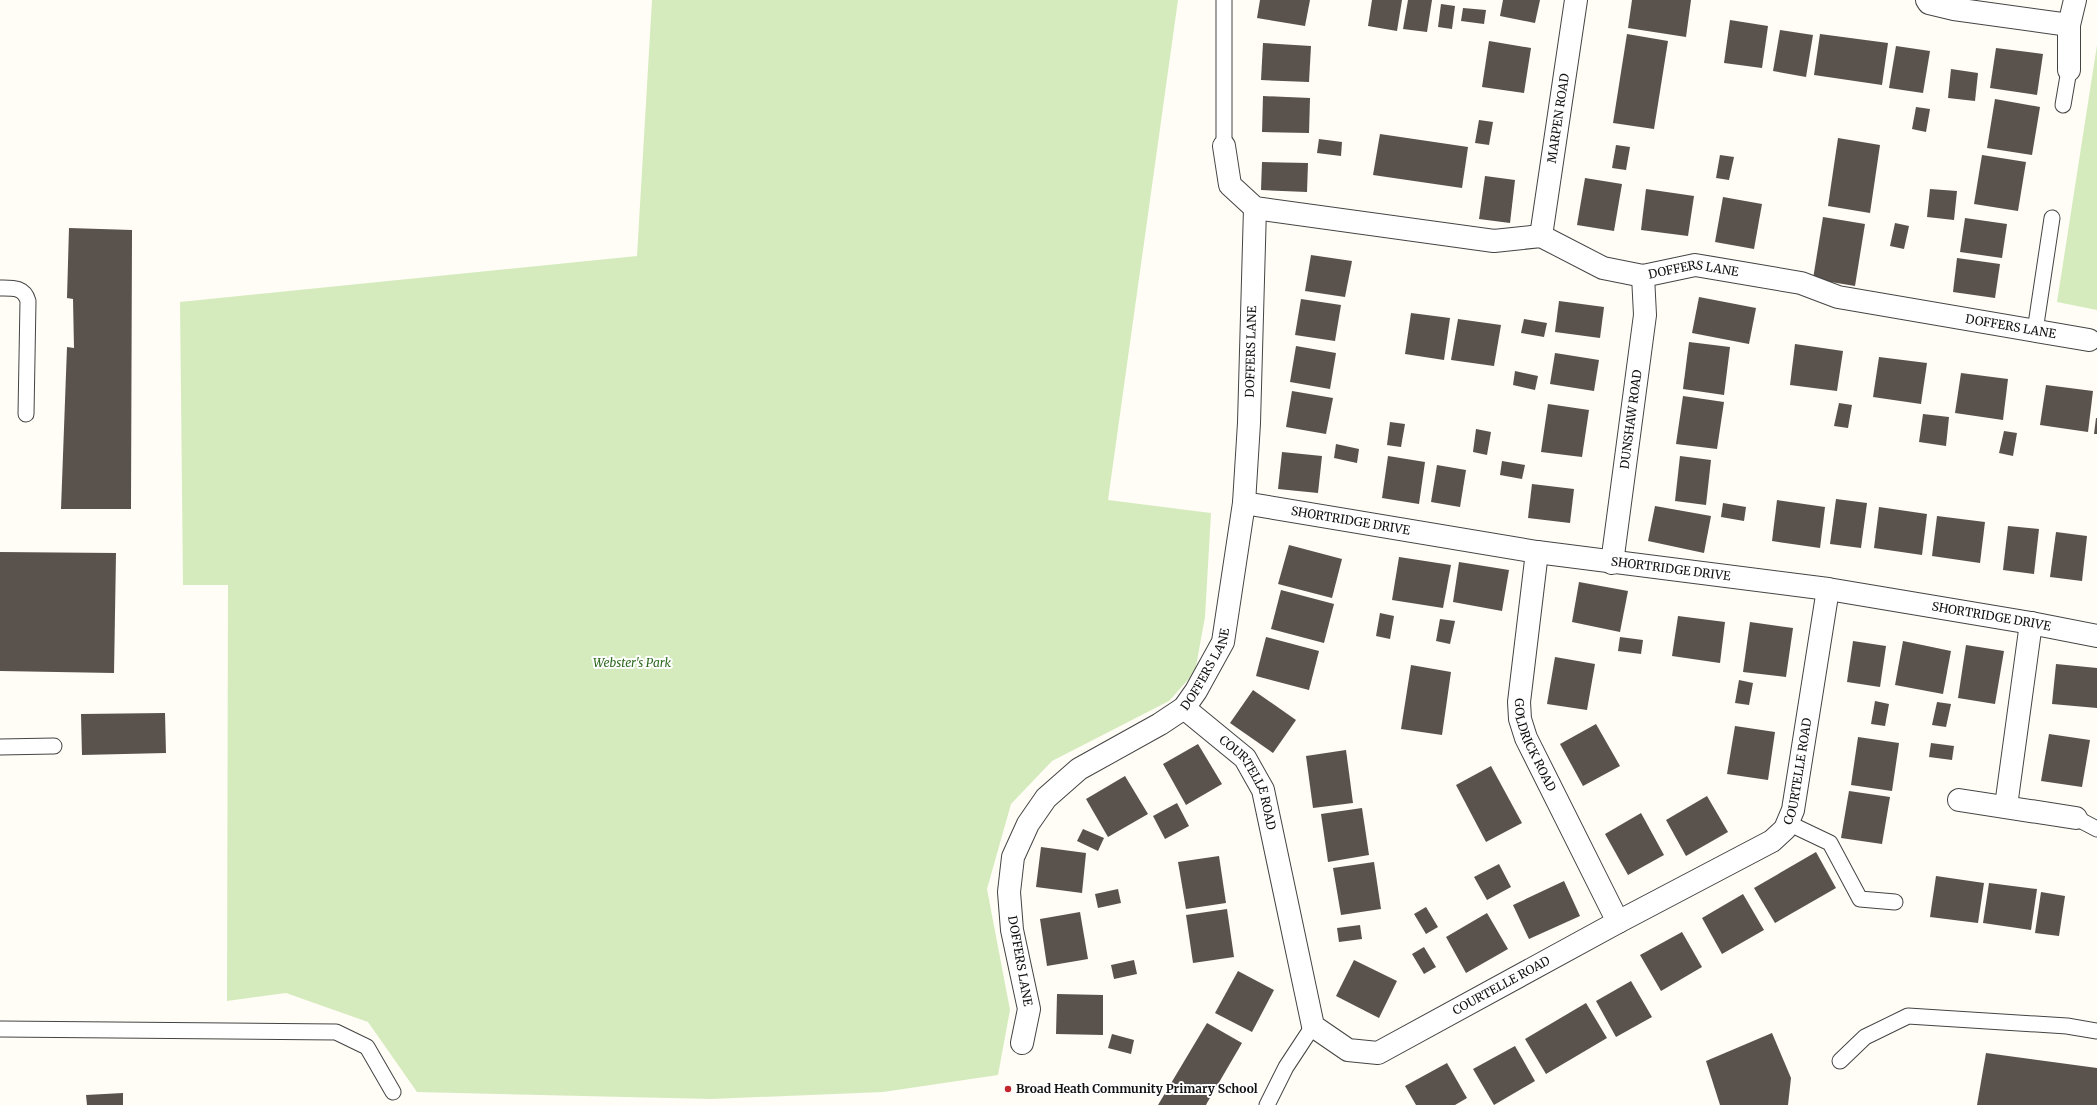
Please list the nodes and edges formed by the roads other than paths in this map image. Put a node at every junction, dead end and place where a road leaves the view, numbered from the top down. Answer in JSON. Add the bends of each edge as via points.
{"nodes":[{"id":1,"x":1224,"y":0,"type":"edge"},
{"id":2,"x":1576,"y":0,"type":"edge"},
{"id":3,"x":1927,"y":0,"type":"edge"},
{"id":4,"x":2075,"y":0,"type":"edge"},
{"id":5,"x":2069,"y":25,"type":"junction"},
{"id":6,"x":2069,"y":70,"type":"joint"},
{"id":7,"x":2063,"y":105,"type":"dead end"},
{"id":8,"x":1224,"y":146,"type":"joint"},
{"id":9,"x":1255,"y":208,"type":"junction"},
{"id":10,"x":2052,"y":218,"type":"dead end"},
{"id":11,"x":1541,"y":236,"type":"junction"},
{"id":12,"x":1643,"y":276,"type":"junction"},
{"id":13,"x":0,"y":288,"type":"edge"},
{"id":14,"x":2035,"y":331,"type":"junction"},
{"id":15,"x":2093,"y":340,"type":"edge"},
{"id":16,"x":26,"y":414,"type":"dead end"},
{"id":17,"x":1244,"y":503,"type":"junction"},
{"id":18,"x":1537,"y":552,"type":"junction"},
{"id":19,"x":1612,"y":562,"type":"junction"},
{"id":20,"x":1828,"y":589,"type":"junction"},
{"id":21,"x":2031,"y":623,"type":"junction"},
{"id":22,"x":2097,"y":636,"type":"edge"},
{"id":23,"x":1184,"y":708,"type":"junction"},
{"id":24,"x":54,"y":746,"type":"dead end"},
{"id":25,"x":0,"y":747,"type":"edge"},
{"id":26,"x":1959,"y":800,"type":"dead end"},
{"id":27,"x":2006,"y":806,"type":"junction"},
{"id":28,"x":2076,"y":818,"type":"joint"},
{"id":29,"x":1788,"y":823,"type":"junction"},
{"id":30,"x":2097,"y":829,"type":"edge"},
{"id":31,"x":1895,"y":902,"type":"dead end"},
{"id":32,"x":1618,"y":922,"type":"junction"},
{"id":33,"x":1313,"y":1026,"type":"junction"},
{"id":34,"x":0,"y":1029,"type":"edge"},
{"id":35,"x":2097,"y":1031,"type":"edge"},
{"id":36,"x":1022,"y":1043,"type":"dead end"},
{"id":37,"x":1840,"y":1061,"type":"dead end"},
{"id":38,"x":393,"y":1092,"type":"dead end"},
{"id":39,"x":1268,"y":1105,"type":"edge"}],
"edges":[{"from":1,"to":8,"type":"lane"},
{"from":2,"to":11,"type":"street","name":"MARPEN ROAD"},
{"from":3,"to":5,"type":"street","via":[[1954,9]]},
{"from":4,"to":5,"type":"street"},
{"from":5,"to":6,"type":"street"},
{"from":6,"to":7,"type":"lane"},
{"from":8,"to":9,"type":"street","via":[[1230,185]]},
{"from":9,"to":11,"type":"street","via":[[1494,241]]},
{"from":9,"to":17,"type":"street","name":"DOFFERS LANE","via":[[1249,423]]},
{"from":10,"to":14,"type":"lane"},
{"from":11,"to":12,"type":"street","name":"DOFFERS LANE","via":[[1603,268]]},
{"from":12,"to":14,"type":"street","name":"DOFFERS LANE","via":[[1696,265],[1801,283],[1838,297]]},
{"from":12,"to":19,"type":"street","name":"DUNSHAW ROAD","via":[[1645,315]]},
{"from":13,"to":16,"type":"lane","via":[[15,288],[22,291],[28,301]]},
{"from":14,"to":15,"type":"street","name":"DOFFERS LANE"},
{"from":17,"to":18,"type":"street","name":"SHORTRIDGE DRIVE"},
{"from":17,"to":23,"type":"street","name":"DOFFERS LANE","via":[[1223,642]]},
{"from":18,"to":19,"type":"street","name":"SHORTRIDGE DRIVE"},
{"from":18,"to":32,"type":"street","name":"GOLDRICK ROAD","via":[[1519,702],[1520,719],[1526,738]]},
{"from":19,"to":20,"type":"street","name":"SHORTRIDGE DRIVE"},
{"from":20,"to":21,"type":"street","name":"SHORTRIDGE DRIVE"},
{"from":20,"to":29,"type":"street","name":"COURTELLE ROAD","via":[[1793,810]]},
{"from":21,"to":22,"type":"street","name":"SHORTRIDGE DRIVE"},
{"from":21,"to":27,"type":"street"},
{"from":23,"to":33,"type":"street","name":"COURTELLE ROAD","via":[[1245,758],[1263,790]]},
{"from":23,"to":36,"type":"street","name":"DOFFERS LANE","via":[[1079,769],[1046,798],[1028,824],[1013,857],[1009,892],[1012,930],[1029,1009]]},
{"from":24,"to":25,"type":"lane"},
{"from":26,"to":27,"type":"street"},
{"from":27,"to":28,"type":"street"},
{"from":28,"to":30,"type":"lane"},
{"from":29,"to":31,"type":"lane","via":[[1830,843],[1860,899]]},
{"from":29,"to":32,"type":"street","name":"COURTELLE ROAD","via":[[1785,830],[1772,841]]},
{"from":32,"to":33,"type":"street","name":"COURTELLE ROAD","via":[[1378,1053],[1348,1050]]},
{"from":33,"to":39,"type":"lane","via":[[1286,1067]]},
{"from":34,"to":38,"type":"lane","via":[[336,1032],[367,1047]]},
{"from":35,"to":37,"type":"lane","via":[[2067,1026],[1908,1016],[1865,1037]]}]}
